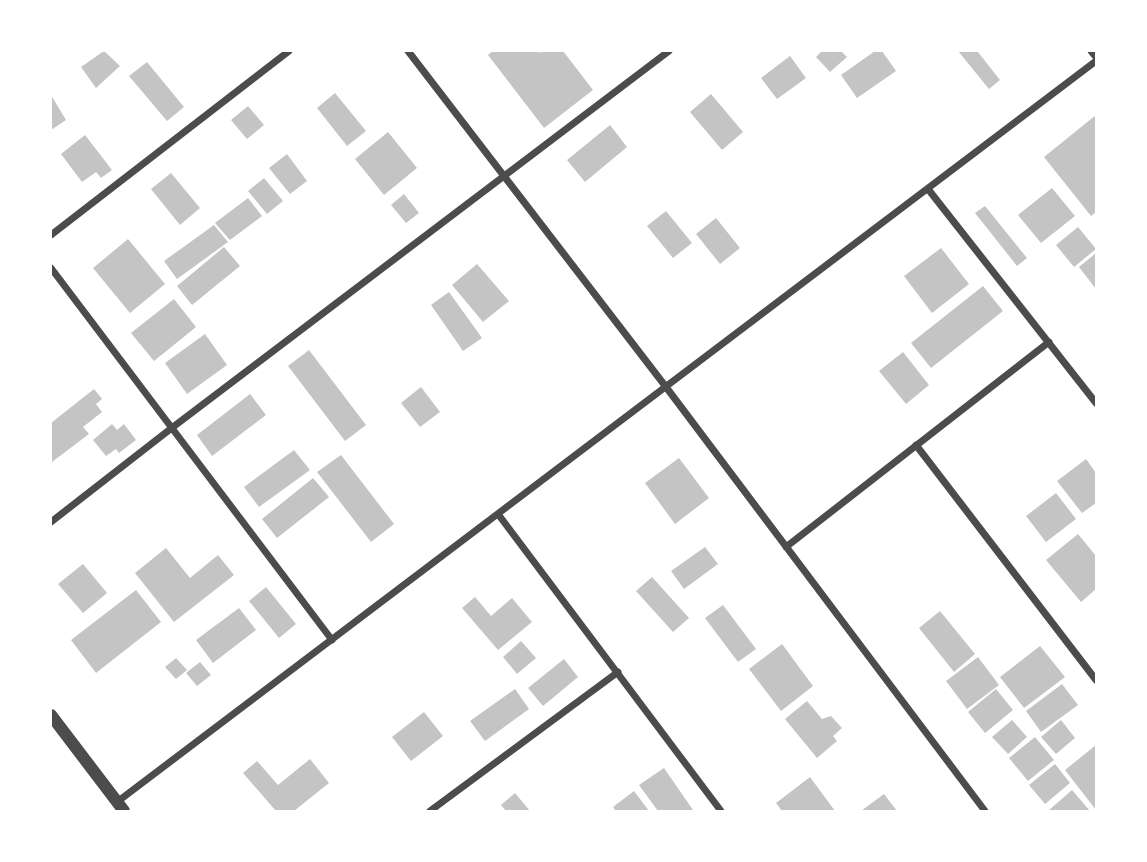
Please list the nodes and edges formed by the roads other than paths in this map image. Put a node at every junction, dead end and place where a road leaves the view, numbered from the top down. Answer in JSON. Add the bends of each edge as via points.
{"nodes":[{"id":1,"x":289,"y":51,"type":"edge"},
{"id":2,"x":408,"y":51,"type":"edge"},
{"id":3,"x":669,"y":51,"type":"edge"},
{"id":4,"x":1091,"y":51,"type":"edge"},
{"id":5,"x":1096,"y":59,"type":"edge"},
{"id":6,"x":505,"y":177,"type":"junction"},
{"id":7,"x":928,"y":189,"type":"junction"},
{"id":8,"x":51,"y":236,"type":"edge"},
{"id":9,"x":51,"y":268,"type":"edge"},
{"id":10,"x":1049,"y":342,"type":"junction"},
{"id":11,"x":666,"y":387,"type":"junction"},
{"id":12,"x":1096,"y":403,"type":"edge"},
{"id":13,"x":173,"y":427,"type":"junction"},
{"id":14,"x":916,"y":445,"type":"junction"},
{"id":15,"x":498,"y":514,"type":"junction"},
{"id":16,"x":51,"y":523,"type":"edge"},
{"id":17,"x":786,"y":547,"type":"junction"},
{"id":18,"x":332,"y":640,"type":"junction"},
{"id":19,"x":618,"y":672,"type":"junction"},
{"id":20,"x":1096,"y":680,"type":"edge"},
{"id":21,"x":51,"y":715,"type":"edge"},
{"id":22,"x":120,"y":807,"type":"edge"},
{"id":23,"x":433,"y":810,"type":"edge"},
{"id":24,"x":722,"y":811,"type":"edge"},
{"id":25,"x":985,"y":811,"type":"edge"}],
"edges":[{"from":1,"to":8,"type":"street"},
{"from":2,"to":6,"type":"street"},
{"from":3,"to":6,"type":"street"},
{"from":4,"to":5,"type":"street"},
{"from":5,"to":7,"type":"street"},
{"from":6,"to":11,"type":"street"},
{"from":6,"to":13,"type":"street"},
{"from":7,"to":10,"type":"street"},
{"from":7,"to":11,"type":"street"},
{"from":9,"to":13,"type":"street"},
{"from":10,"to":12,"type":"street"},
{"from":10,"to":14,"type":"street"},
{"from":11,"to":15,"type":"street"},
{"from":11,"to":17,"type":"street"},
{"from":13,"to":16,"type":"street"},
{"from":13,"to":18,"type":"street"},
{"from":14,"to":17,"type":"street"},
{"from":14,"to":20,"type":"street"},
{"from":15,"to":18,"type":"street"},
{"from":15,"to":19,"type":"street"},
{"from":17,"to":25,"type":"street"},
{"from":18,"to":22,"type":"street"},
{"from":19,"to":23,"type":"street"},
{"from":19,"to":24,"type":"street"},
{"from":21,"to":22,"type":"street"}]}
